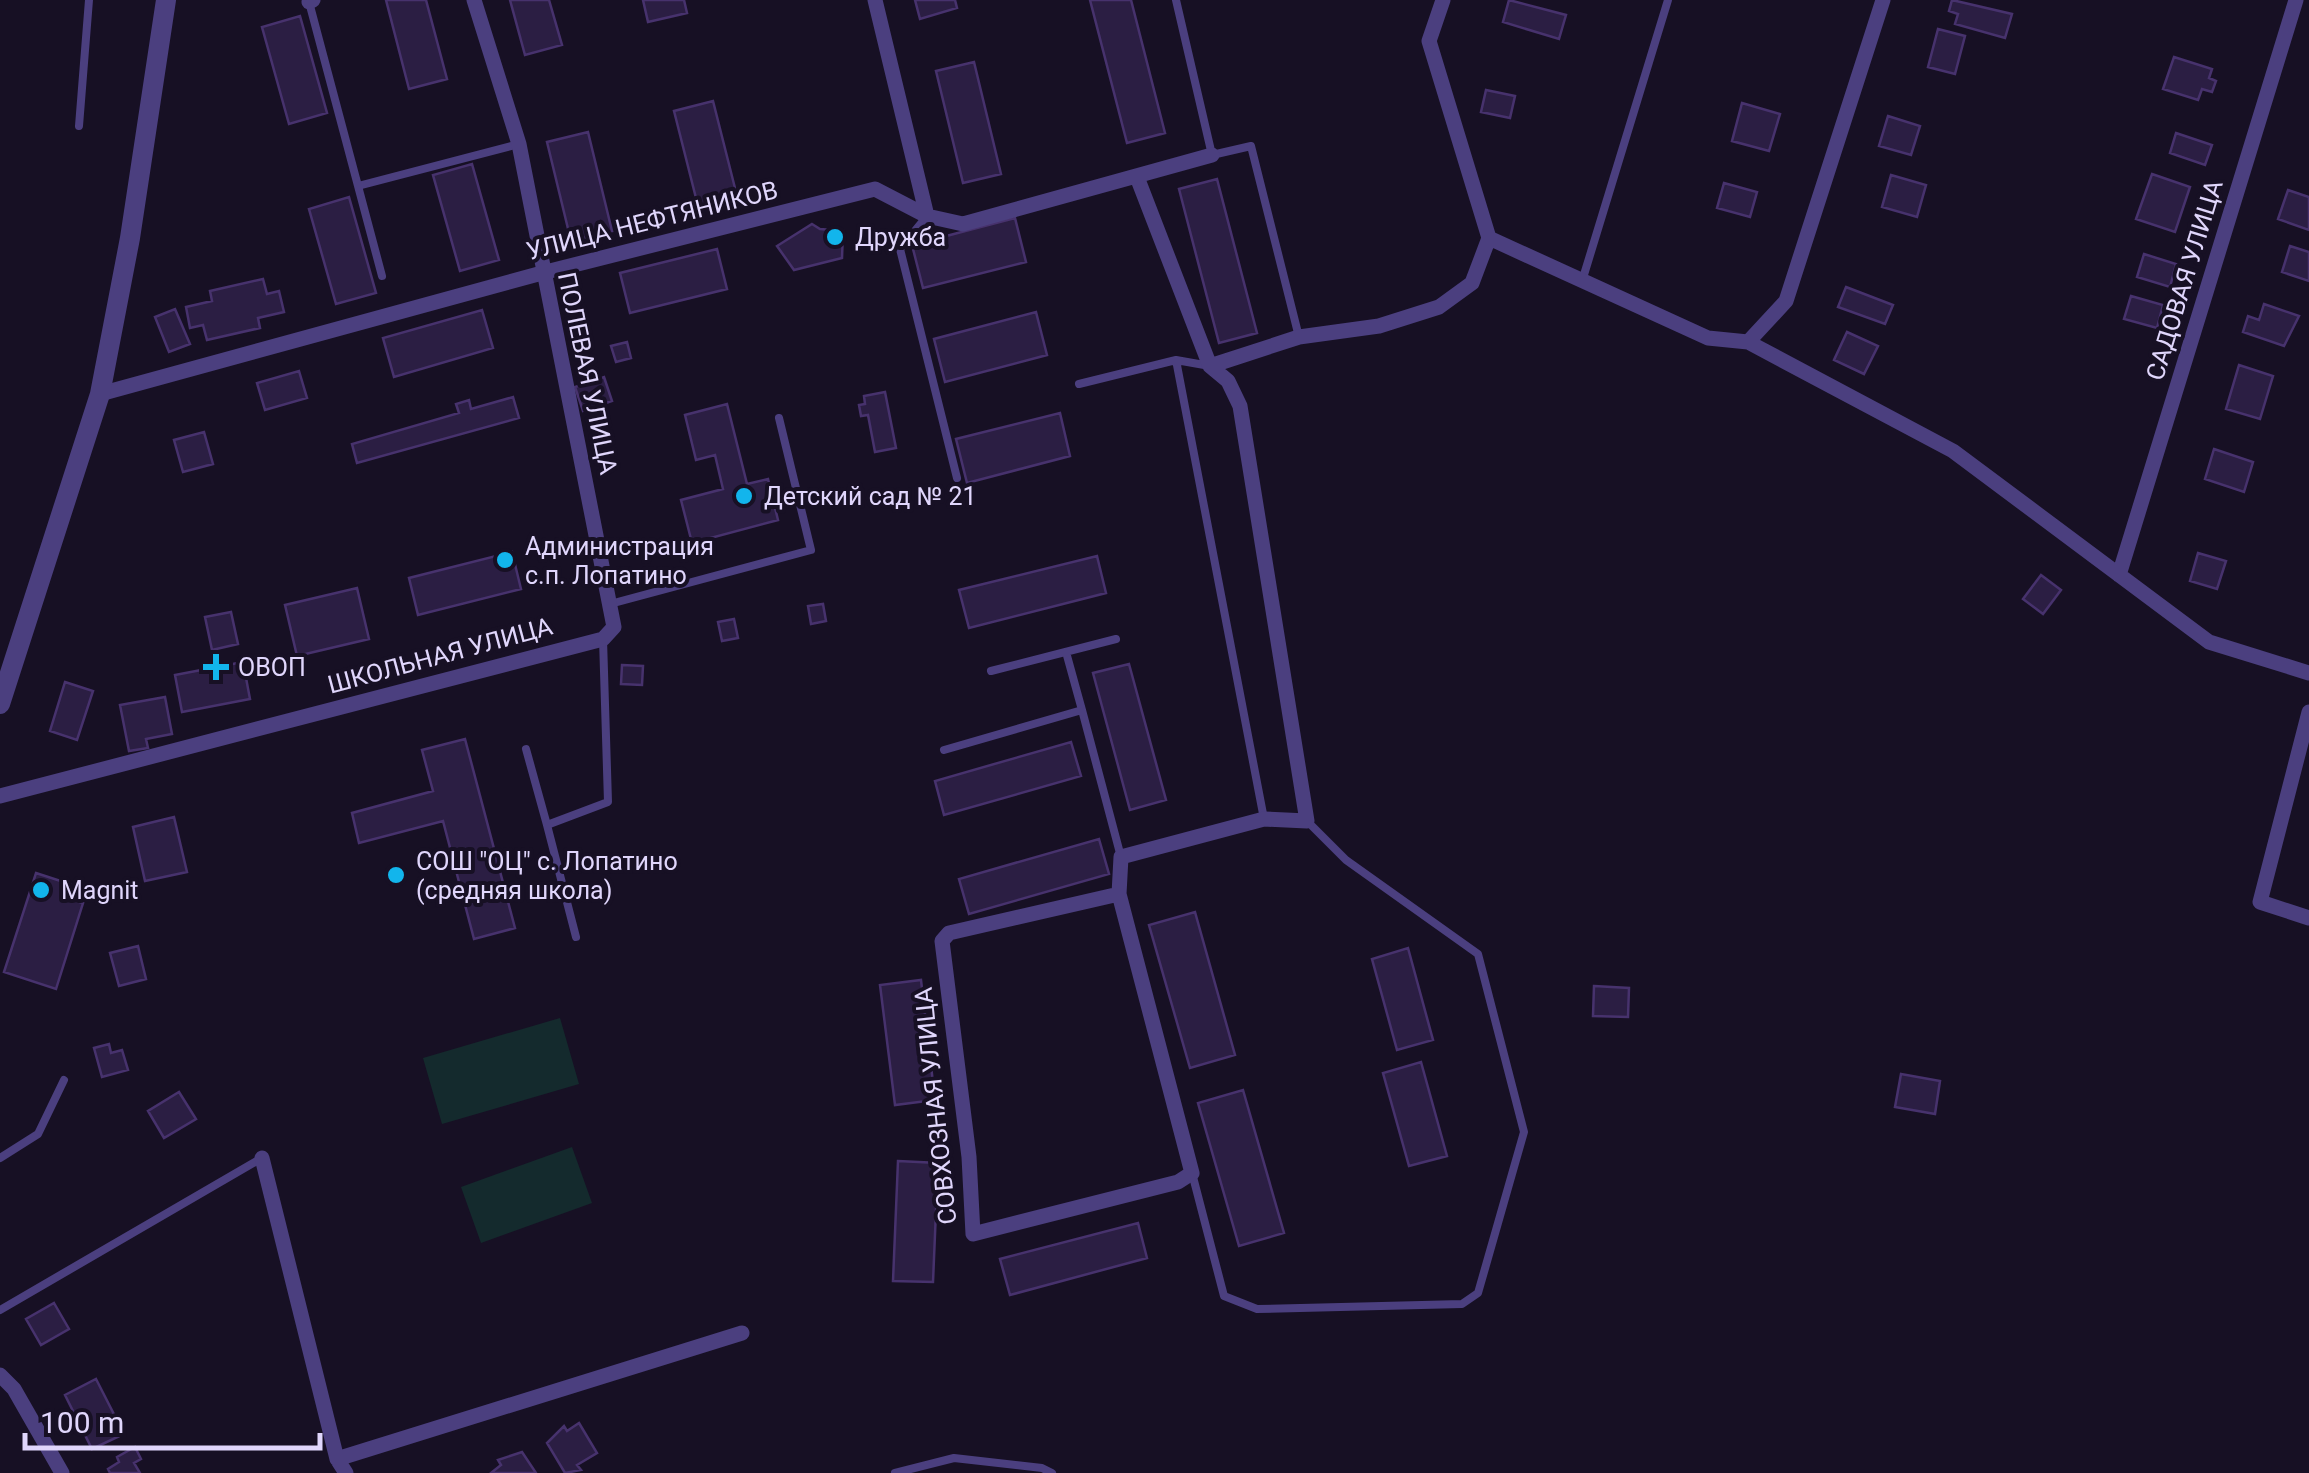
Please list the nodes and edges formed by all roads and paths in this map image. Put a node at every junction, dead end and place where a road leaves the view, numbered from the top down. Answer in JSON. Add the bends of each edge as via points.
{"nodes":[{"id":1,"x":89,"y":0,"type":"edge"},
{"id":2,"x":166,"y":0,"type":"edge"},
{"id":3,"x":474,"y":0,"type":"edge"},
{"id":4,"x":875,"y":0,"type":"edge"},
{"id":5,"x":1176,"y":0,"type":"edge"},
{"id":6,"x":1443,"y":0,"type":"edge"},
{"id":7,"x":1668,"y":0,"type":"edge"},
{"id":8,"x":1883,"y":0,"type":"edge"},
{"id":9,"x":2296,"y":0,"type":"edge"},
{"id":10,"x":311,"y":1,"type":"edge"},
{"id":11,"x":79,"y":126,"type":"dead end"},
{"id":12,"x":519,"y":144,"type":"junction"},
{"id":13,"x":1212,"y":155,"type":"junction"},
{"id":14,"x":1137,"y":176,"type":"junction"},
{"id":15,"x":358,"y":186,"type":"junction"},
{"id":16,"x":927,"y":216,"type":"junction"},
{"id":17,"x":1489,"y":238,"type":"junction"},
{"id":18,"x":542,"y":273,"type":"junction"},
{"id":19,"x":382,"y":276,"type":"dead end"},
{"id":20,"x":1584,"y":278,"type":"junction"},
{"id":21,"x":1299,"y":337,"type":"junction"},
{"id":22,"x":1748,"y":342,"type":"junction"},
{"id":23,"x":1176,"y":360,"type":"junction"},
{"id":24,"x":1210,"y":366,"type":"junction"},
{"id":25,"x":1079,"y":384,"type":"dead end"},
{"id":26,"x":100,"y":394,"type":"junction"},
{"id":27,"x":779,"y":418,"type":"dead end"},
{"id":28,"x":957,"y":478,"type":"dead end"},
{"id":29,"x":2119,"y":575,"type":"junction"},
{"id":30,"x":610,"y":604,"type":"junction"},
{"id":31,"x":602,"y":639,"type":"junction"},
{"id":32,"x":1116,"y":639,"type":"dead end"},
{"id":33,"x":1066,"y":652,"type":"junction"},
{"id":34,"x":990,"y":672,"type":"dead end"},
{"id":35,"x":2309,"y":673,"type":"edge"},
{"id":36,"x":0,"y":704,"type":"edge"},
{"id":37,"x":1082,"y":710,"type":"junction"},
{"id":38,"x":2309,"y":712,"type":"edge"},
{"id":39,"x":526,"y":750,"type":"dead end"},
{"id":40,"x":944,"y":750,"type":"dead end"},
{"id":41,"x":0,"y":796,"type":"edge"},
{"id":42,"x":1264,"y":819,"type":"junction"},
{"id":43,"x":1307,"y":821,"type":"junction"},
{"id":44,"x":547,"y":825,"type":"junction"},
{"id":45,"x":1122,"y":857,"type":"junction"},
{"id":46,"x":1119,"y":894,"type":"junction"},
{"id":47,"x":2309,"y":918,"type":"edge"},
{"id":48,"x":576,"y":937,"type":"dead end"},
{"id":49,"x":64,"y":1080,"type":"dead end"},
{"id":50,"x":0,"y":1158,"type":"edge"},
{"id":51,"x":262,"y":1158,"type":"joint"},
{"id":52,"x":1192,"y":1173,"type":"junction"},
{"id":53,"x":0,"y":1310,"type":"edge"},
{"id":54,"x":742,"y":1333,"type":"dead end"},
{"id":55,"x":0,"y":1375,"type":"edge"},
{"id":56,"x":341,"y":1466,"type":"edge"},
{"id":57,"x":62,"y":1473,"type":"edge"},
{"id":58,"x":895,"y":1473,"type":"edge"},
{"id":59,"x":1052,"y":1473,"type":"edge"}],
"edges":[{"from":1,"to":11,"type":"lane"},
{"from":2,"to":26,"type":"street"},
{"from":3,"to":12,"type":"street","name":"ПОЛЕВАЯ УЛИЦА"},
{"from":4,"to":16,"type":"street"},
{"from":5,"to":13,"type":"lane"},
{"from":6,"to":17,"type":"street","via":[[1429,41]]},
{"from":7,"to":20,"type":"lane"},
{"from":8,"to":22,"type":"street","via":[[1786,302]]},
{"from":9,"to":29,"type":"street","name":"САДОВАЯ УЛИЦА"},
{"from":10,"to":15,"type":"lane"},
{"from":12,"to":15,"type":"lane"},
{"from":12,"to":18,"type":"street","name":"ПОЛЕВАЯ УЛИЦА"},
{"from":13,"to":14,"type":"street","name":"УЛИЦА НЕФТЯНИКОВ"},
{"from":13,"to":21,"type":"lane","via":[[1250,146]]},
{"from":14,"to":16,"type":"street","name":"УЛИЦА НЕФТЯНИКОВ","via":[[963,224]]},
{"from":14,"to":24,"type":"street"},
{"from":15,"to":19,"type":"lane"},
{"from":16,"to":18,"type":"street","name":"УЛИЦА НЕФТЯНИКОВ","via":[[875,189]]},
{"from":16,"to":28,"type":"lane","via":[[900,250]]},
{"from":17,"to":20,"type":"street"},
{"from":17,"to":21,"type":"street","via":[[1472,282],[1438,307],[1380,326]]},
{"from":18,"to":26,"type":"street","name":"УЛИЦА НЕФТЯНИКОВ"},
{"from":18,"to":30,"type":"street","name":"ПОЛЕВАЯ УЛИЦА"},
{"from":20,"to":22,"type":"street","via":[[1708,338]]},
{"from":21,"to":24,"type":"street"},
{"from":22,"to":29,"type":"street","via":[[1953,451]]},
{"from":23,"to":24,"type":"lane"},
{"from":23,"to":25,"type":"lane"},
{"from":23,"to":42,"type":"lane"},
{"from":24,"to":43,"type":"street","via":[[1228,381],[1240,406]]},
{"from":26,"to":36,"type":"street"},
{"from":27,"to":30,"type":"lane","via":[[811,550]]},
{"from":29,"to":35,"type":"street","via":[[2209,642]]},
{"from":30,"to":31,"type":"street","name":"ПОЛЕВАЯ УЛИЦА","via":[[614,627]]},
{"from":31,"to":41,"type":"street","name":"ШКОЛЬНАЯ УЛИЦА"},
{"from":31,"to":44,"type":"lane","via":[[608,802]]},
{"from":32,"to":33,"type":"lane"},
{"from":33,"to":34,"type":"lane"},
{"from":33,"to":37,"type":"lane"},
{"from":37,"to":40,"type":"lane"},
{"from":37,"to":45,"type":"lane"},
{"from":38,"to":47,"type":"street","via":[[2260,902]]},
{"from":39,"to":44,"type":"lane"},
{"from":42,"to":43,"type":"street"},
{"from":42,"to":45,"type":"street"},
{"from":43,"to":52,"type":"lane","via":[[1346,860],[1478,954],[1524,1132],[1478,1293],[1462,1304],[1258,1309],[1224,1296]]},
{"from":44,"to":48,"type":"lane"},
{"from":45,"to":46,"type":"street"},
{"from":46,"to":52,"type":"street"},
{"from":46,"to":52,"type":"street","name":"СОВХОЗНАЯ УЛИЦА","via":[[948,933],[942,941],[973,1234]]},
{"from":49,"to":50,"type":"lane","via":[[38,1134]]},
{"from":51,"to":53,"type":"lane"},
{"from":51,"to":56,"type":"street"},
{"from":54,"to":56,"type":"street"},
{"from":55,"to":57,"type":"street"},
{"from":58,"to":59,"type":"lane","via":[[954,1458]]}]}
